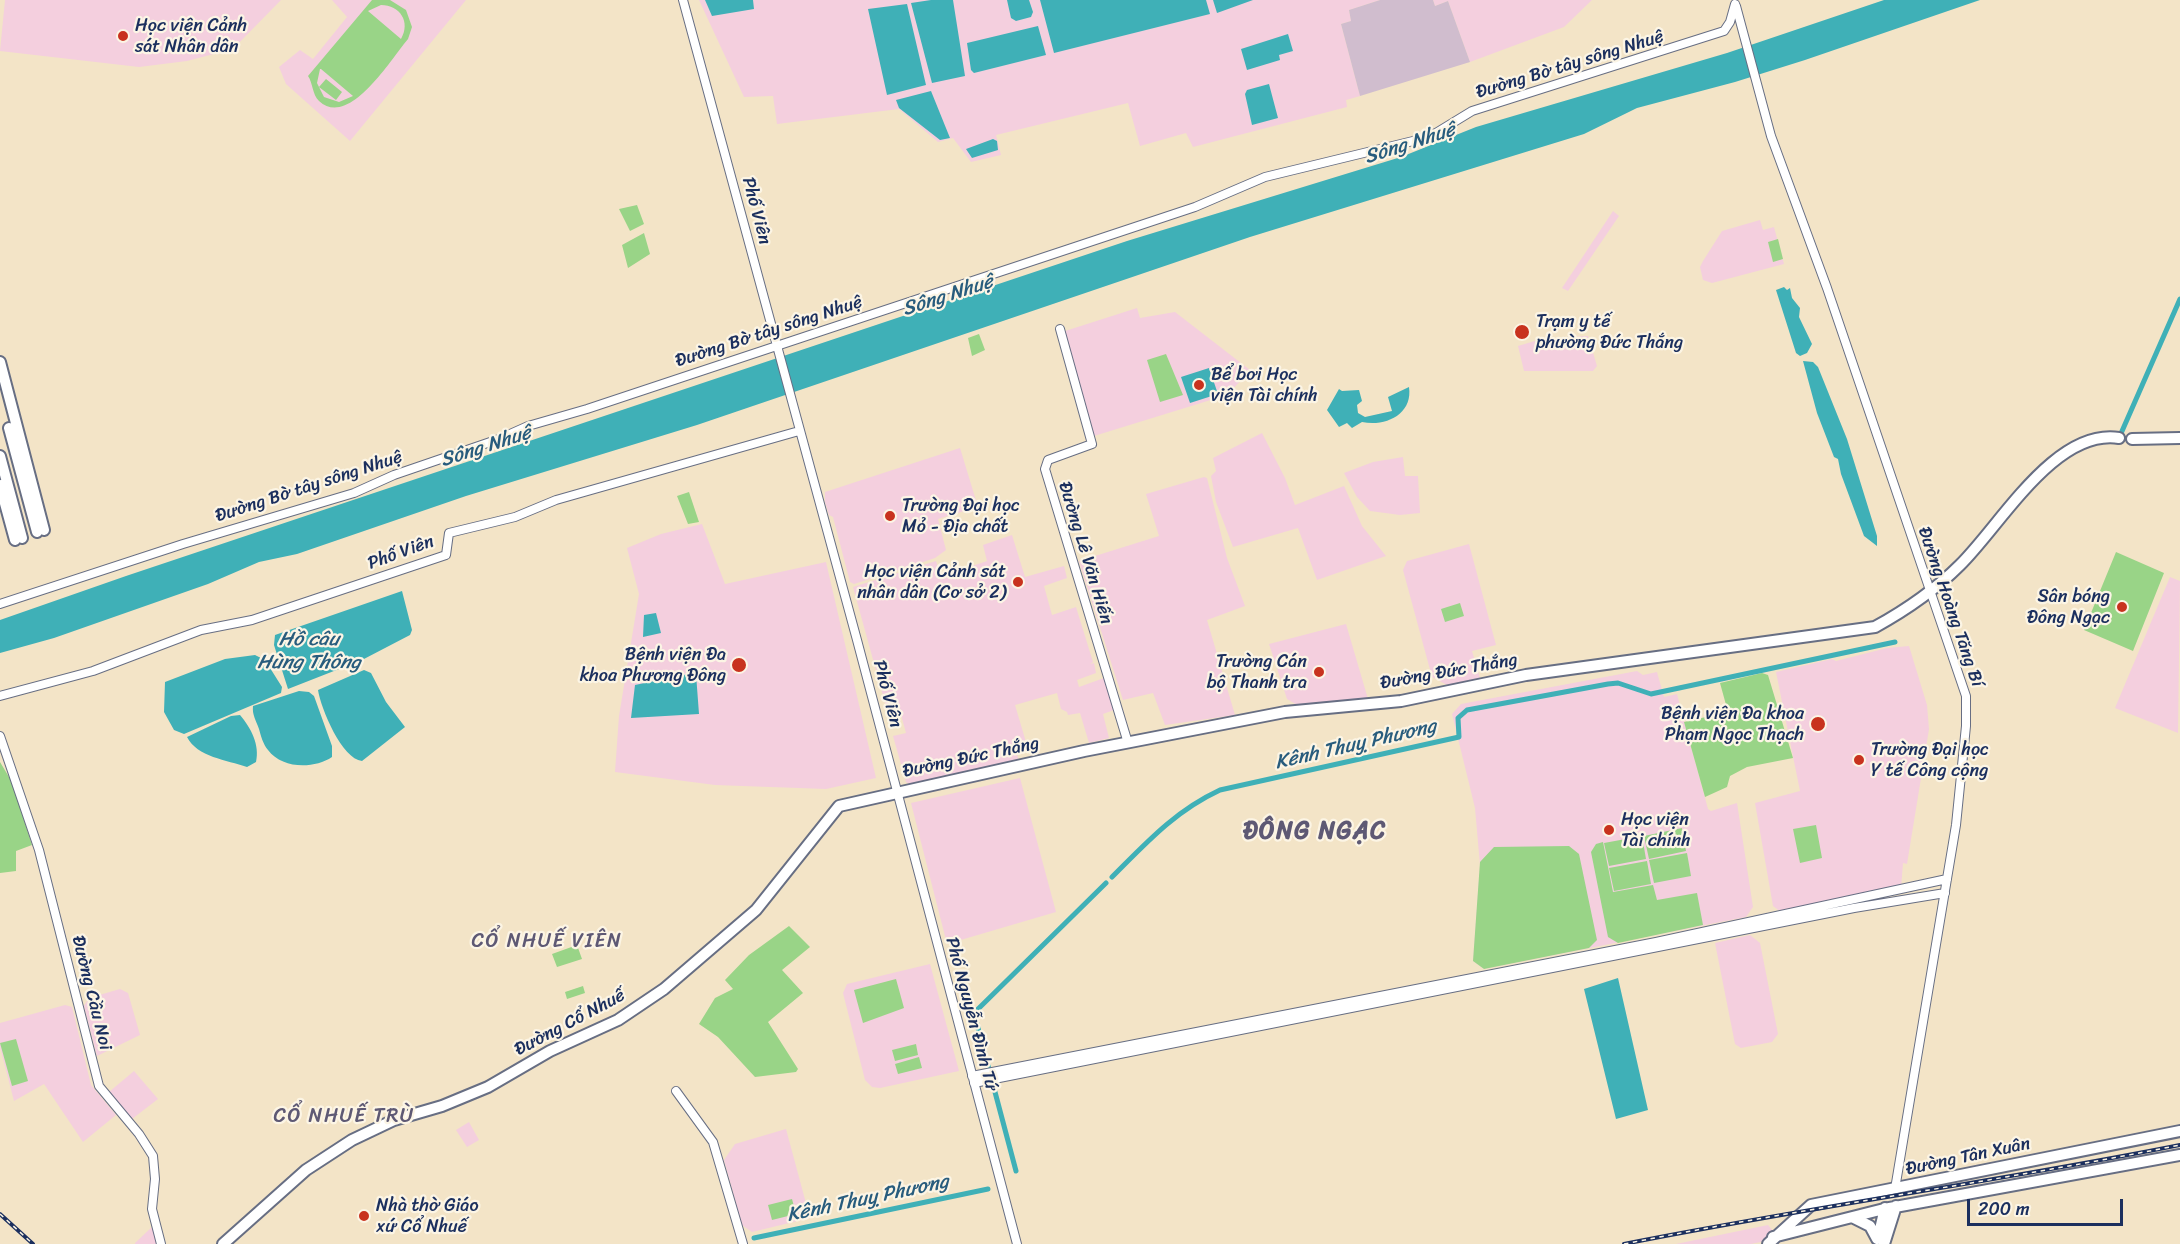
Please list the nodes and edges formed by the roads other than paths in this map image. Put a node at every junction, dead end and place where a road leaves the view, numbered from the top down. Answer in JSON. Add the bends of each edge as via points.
{"nodes":[{"id":1,"x":683,"y":0,"type":"edge"},
{"id":2,"x":1739,"y":2,"type":"edge"},
{"id":3,"x":1060,"y":329,"type":"dead end"},
{"id":4,"x":776,"y":350,"type":"junction"},
{"id":5,"x":0,"y":362,"type":"edge"},
{"id":6,"x":0,"y":393,"type":"edge"},
{"id":7,"x":799,"y":431,"type":"junction"},
{"id":8,"x":2119,"y":438,"type":"dead end"},
{"id":9,"x":2180,"y":438,"type":"edge"},
{"id":10,"x":2132,"y":439,"type":"dead end"},
{"id":11,"x":0,"y":456,"type":"edge"},
{"id":12,"x":0,"y":485,"type":"edge"},
{"id":13,"x":1929,"y":591,"type":"junction"},
{"id":14,"x":0,"y":604,"type":"edge"},
{"id":15,"x":0,"y":696,"type":"edge"},
{"id":16,"x":0,"y":736,"type":"edge"},
{"id":17,"x":1128,"y":743,"type":"junction"},
{"id":18,"x":897,"y":791,"type":"junction"},
{"id":19,"x":1947,"y":879,"type":"junction"},
{"id":20,"x":1945,"y":893,"type":"junction"},
{"id":21,"x":998,"y":1075,"type":"junction"},
{"id":22,"x":973,"y":1080,"type":"junction"},
{"id":23,"x":676,"y":1091,"type":"dead end"},
{"id":24,"x":2180,"y":1131,"type":"edge"},
{"id":25,"x":2180,"y":1155,"type":"edge"},
{"id":26,"x":2046,"y":1157,"type":"junction"},
{"id":27,"x":1967,"y":1174,"type":"junction"},
{"id":28,"x":2050,"y":1177,"type":"junction"},
{"id":29,"x":1895,"y":1189,"type":"junction"},
{"id":30,"x":1970,"y":1192,"type":"junction"},
{"id":31,"x":1811,"y":1205,"type":"junction"},
{"id":32,"x":1890,"y":1207,"type":"junction"},
{"id":33,"x":1854,"y":1218,"type":"junction"},
{"id":34,"x":1818,"y":1227,"type":"junction"},
{"id":35,"x":1770,"y":1240,"type":"edge"},
{"id":36,"x":1879,"y":1242,"type":"edge"},
{"id":37,"x":161,"y":1244,"type":"edge"},
{"id":38,"x":223,"y":1244,"type":"edge"},
{"id":39,"x":742,"y":1244,"type":"edge"},
{"id":40,"x":1017,"y":1244,"type":"edge"}],
"edges":[{"from":1,"to":4,"type":"street","name":"Phố Viên"},
{"from":2,"to":4,"type":"street","name":"Đường Bờ tây sông Nhuệ","via":[[1724,31],[1472,111],[1436,133],[1413,141],[1265,177],[1195,207]]},
{"from":2,"to":13,"type":"street","name":"Đường Hoàng Tăng Bí","via":[[1740,26],[1757,90]]},
{"from":3,"to":17,"type":"street","name":"Đường Lê Văn Hiến","via":[[1092,444],[1048,460],[1045,470]]},
{"from":4,"to":7,"type":"street","name":"Phố Viên"},
{"from":4,"to":14,"type":"street","name":"Đường Bờ tây sông Nhuệ","via":[[528,426],[354,493]]},
{"from":5,"to":6,"type":"main road","via":[[41,531]]},
{"from":7,"to":15,"type":"street","name":"Phố Viên","via":[[556,500],[515,517],[449,533],[446,555],[269,615],[201,630],[126,660]]},
{"from":7,"to":18,"type":"street","name":"Phố Viên"},
{"from":8,"to":13,"type":"main road","name":"Đường Đức Thắng","via":[[2092,439],[2069,451],[2035,478],[1960,565]]},
{"from":9,"to":10,"type":"main road"},
{"from":11,"to":12,"type":"main road","via":[[18,539]]},
{"from":13,"to":17,"type":"main road","name":"Đường Đức Thắng","via":[[1875,627],[1526,675],[1401,701],[1285,712]]},
{"from":13,"to":19,"type":"street","name":"Đường Hoàng Tăng Bí","via":[[1966,696],[1958,814]]},
{"from":16,"to":37,"type":"street","name":"Đường Cầu Noi","via":[[39,850],[99,1086],[153,1156],[152,1209]]},
{"from":17,"to":18,"type":"main road","name":"Đường Đức Thắng"},
{"from":18,"to":22,"type":"street","name":"Phố Nguyễn Đình Tứ"},
{"from":18,"to":38,"type":"main road","name":"Đường Cổ Nhuế","via":[[839,806],[756,910],[714,943],[684,974],[631,1012],[550,1051],[488,1087],[394,1120],[352,1140],[306,1170]]},
{"from":19,"to":20,"type":"street","name":"Đường Hoàng Tăng Bí"},
{"from":19,"to":21,"type":"street"},
{"from":20,"to":21,"type":"street"},
{"from":20,"to":29,"type":"street","name":"Đường Hoàng Tăng Bí"},
{"from":21,"to":22,"type":"street"},
{"from":22,"to":40,"type":"street","name":"Phố Nguyễn Đình Tứ"},
{"from":23,"to":39,"type":"street","via":[[713,1142]]},
{"from":24,"to":26,"type":"main road","name":"Đường Tân Xuân"},
{"from":25,"to":28,"type":"main road","name":"Đường Tân Xuân"},
{"from":26,"to":27,"type":"main road","name":"Đường Tân Xuân"},
{"from":26,"to":28,"type":"main road"},
{"from":27,"to":29,"type":"main road","name":"Đường Tân Xuân"},
{"from":27,"to":30,"type":"main road"},
{"from":28,"to":30,"type":"main road","name":"Đường Tân Xuân"},
{"from":29,"to":31,"type":"main road","name":"Đường Tân Xuân"},
{"from":30,"to":32,"type":"main road","name":"Đường Tân Xuân"},
{"from":31,"to":34,"type":"main road","via":[[1807,1218]]},
{"from":31,"to":35,"type":"main road","name":"Đường Tân Xuân"},
{"from":32,"to":33,"type":"main road","name":"Đường Tân Xuân"},
{"from":32,"to":36,"type":"main road"},
{"from":33,"to":34,"type":"main road","name":"Đường Tân Xuân"},
{"from":33,"to":36,"type":"main road","via":[[1870,1226]]},
{"from":34,"to":35,"type":"main road","name":"Đường Tân Xuân"}]}
